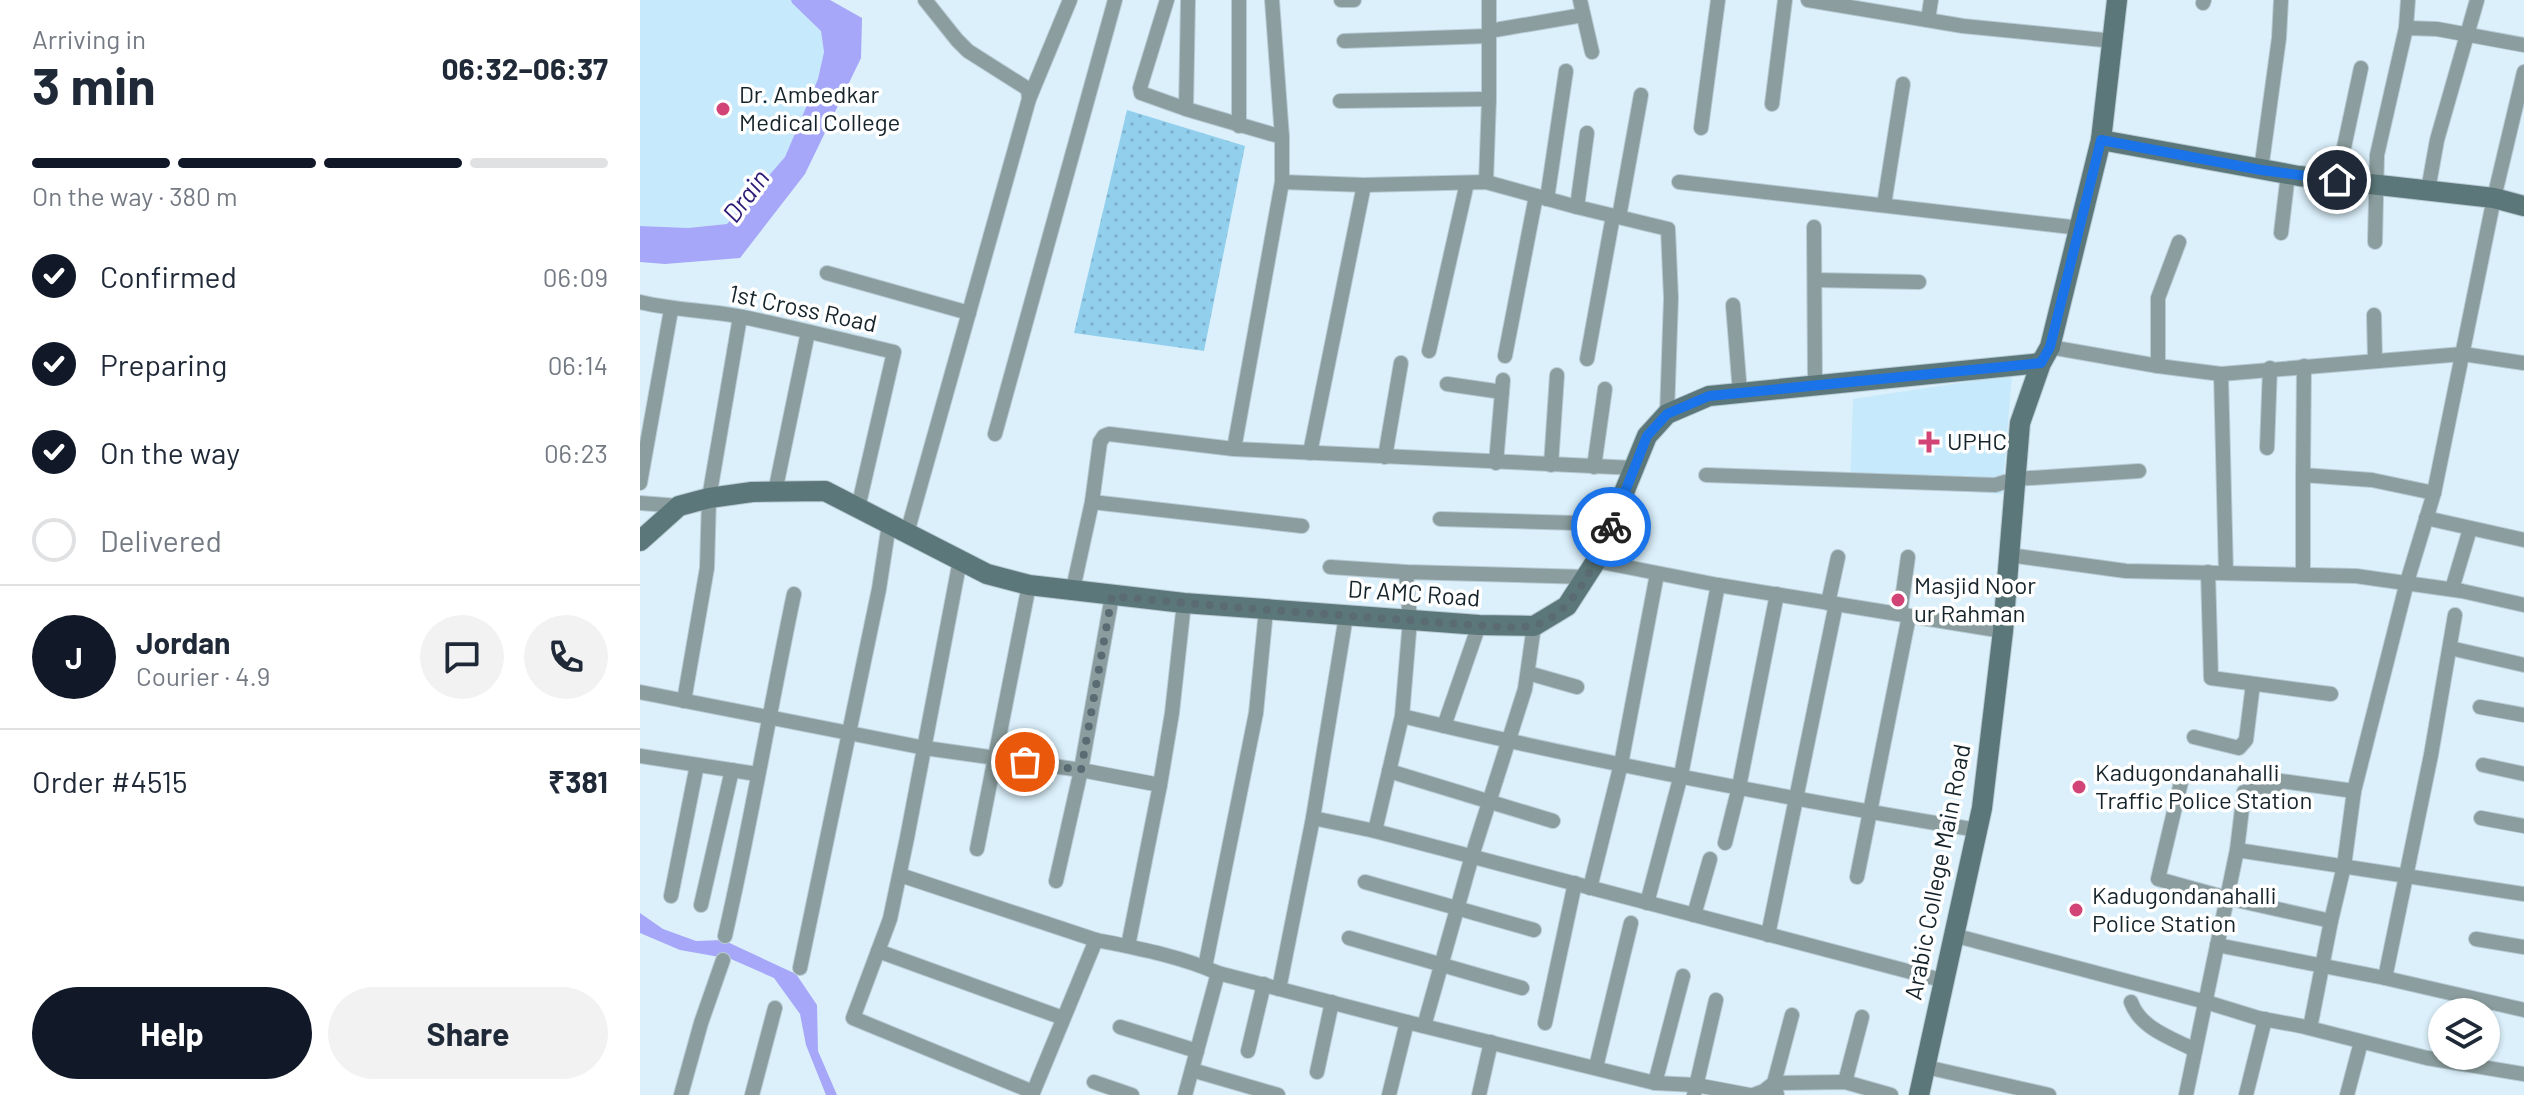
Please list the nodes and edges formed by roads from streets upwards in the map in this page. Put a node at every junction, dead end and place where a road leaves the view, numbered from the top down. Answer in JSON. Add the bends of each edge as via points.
{"nodes":[{"id":1,"x":925,"y":0,"type":"edge"},
{"id":2,"x":1070,"y":0,"type":"edge"},
{"id":3,"x":1115,"y":0,"type":"edge"},
{"id":4,"x":1167,"y":0,"type":"edge"},
{"id":5,"x":1188,"y":0,"type":"edge"},
{"id":6,"x":1239,"y":0,"type":"edge"},
{"id":7,"x":1272,"y":0,"type":"edge"},
{"id":8,"x":1341,"y":0,"type":"edge"},
{"id":9,"x":1354,"y":0,"type":"edge"},
{"id":10,"x":1489,"y":0,"type":"edge"},
{"id":11,"x":1718,"y":0,"type":"edge"},
{"id":12,"x":1785,"y":0,"type":"edge"},
{"id":13,"x":1808,"y":0,"type":"edge"},
{"id":14,"x":1931,"y":0,"type":"edge"},
{"id":15,"x":2117,"y":0,"type":"edge"},
{"id":16,"x":2281,"y":0,"type":"edge"},
{"id":17,"x":2408,"y":0,"type":"edge"},
{"id":18,"x":2477,"y":0,"type":"edge"},
{"id":19,"x":1581,"y":8,"type":"edge"},
{"id":20,"x":1928,"y":20,"type":"junction"},
{"id":21,"x":2406,"y":28,"type":"junction"},
{"id":22,"x":1489,"y":34,"type":"junction"},
{"id":23,"x":2468,"y":34,"type":"junction"},
{"id":24,"x":1344,"y":41,"type":"dead end"},
{"id":25,"x":2114,"y":41,"type":"junction"},
{"id":26,"x":2524,"y":45,"type":"edge"},
{"id":27,"x":1592,"y":52,"type":"dead end"},
{"id":28,"x":2361,"y":68,"type":"dead end"},
{"id":29,"x":1566,"y":71,"type":"dead end"},
{"id":30,"x":2524,"y":72,"type":"edge"},
{"id":31,"x":1903,"y":84,"type":"dead end"},
{"id":32,"x":1641,"y":95,"type":"dead end"},
{"id":33,"x":1029,"y":99,"type":"junction"},
{"id":34,"x":1489,"y":99,"type":"junction"},
{"id":35,"x":1340,"y":101,"type":"dead end"},
{"id":36,"x":1772,"y":104,"type":"dead end"},
{"id":37,"x":1186,"y":109,"type":"junction"},
{"id":38,"x":1239,"y":126,"type":"junction"},
{"id":39,"x":1701,"y":128,"type":"dead end"},
{"id":40,"x":1587,"y":133,"type":"dead end"},
{"id":41,"x":1282,"y":137,"type":"junction"},
{"id":42,"x":2101,"y":140,"type":"junction"},
{"id":43,"x":2261,"y":170,"type":"junction"},
{"id":44,"x":2288,"y":174,"type":"junction"},
{"id":45,"x":2337,"y":180,"type":"junction"},
{"id":46,"x":1282,"y":182,"type":"junction"},
{"id":47,"x":1486,"y":182,"type":"junction"},
{"id":48,"x":1679,"y":182,"type":"dead end"},
{"id":49,"x":1467,"y":183,"type":"junction"},
{"id":50,"x":1364,"y":185,"type":"junction"},
{"id":51,"x":2376,"y":186,"type":"junction"},
{"id":52,"x":2428,"y":190,"type":"junction"},
{"id":53,"x":1542,"y":198,"type":"junction"},
{"id":54,"x":2494,"y":198,"type":"junction"},
{"id":55,"x":1884,"y":205,"type":"junction"},
{"id":56,"x":2524,"y":206,"type":"edge"},
{"id":57,"x":1577,"y":207,"type":"junction"},
{"id":58,"x":1616,"y":216,"type":"junction"},
{"id":59,"x":1814,"y":227,"type":"dead end"},
{"id":60,"x":2080,"y":228,"type":"junction"},
{"id":61,"x":2281,"y":233,"type":"dead end"},
{"id":62,"x":2179,"y":242,"type":"dead end"},
{"id":63,"x":2375,"y":242,"type":"dead end"},
{"id":64,"x":827,"y":273,"type":"dead end"},
{"id":65,"x":1815,"y":280,"type":"junction"},
{"id":66,"x":1919,"y":282,"type":"dead end"},
{"id":67,"x":640,"y":302,"type":"edge"},
{"id":68,"x":1733,"y":305,"type":"dead end"},
{"id":69,"x":671,"y":310,"type":"junction"},
{"id":70,"x":969,"y":313,"type":"junction"},
{"id":71,"x":2374,"y":315,"type":"dead end"},
{"id":72,"x":740,"y":317,"type":"junction"},
{"id":73,"x":808,"y":332,"type":"junction"},
{"id":74,"x":1429,"y":351,"type":"dead end"},
{"id":75,"x":2463,"y":354,"type":"junction"},
{"id":76,"x":2046,"y":355,"type":"junction"},
{"id":77,"x":1505,"y":356,"type":"dead end"},
{"id":78,"x":1587,"y":359,"type":"dead end"},
{"id":79,"x":2375,"y":360,"type":"junction"},
{"id":80,"x":1401,"y":363,"type":"dead end"},
{"id":81,"x":2524,"y":363,"type":"edge"},
{"id":82,"x":2158,"y":366,"type":"junction"},
{"id":83,"x":2304,"y":366,"type":"junction"},
{"id":84,"x":2270,"y":368,"type":"junction"},
{"id":85,"x":2221,"y":374,"type":"junction"},
{"id":86,"x":1557,"y":375,"type":"dead end"},
{"id":87,"x":1447,"y":384,"type":"dead end"},
{"id":88,"x":1815,"y":385,"type":"junction"},
{"id":89,"x":1605,"y":389,"type":"dead end"},
{"id":90,"x":1740,"y":393,"type":"junction"},
{"id":91,"x":1667,"y":414,"type":"junction"},
{"id":92,"x":995,"y":434,"type":"dead end"},
{"id":93,"x":2267,"y":448,"type":"dead end"},
{"id":94,"x":1234,"y":449,"type":"junction"},
{"id":95,"x":1310,"y":453,"type":"junction"},
{"id":96,"x":1385,"y":457,"type":"junction"},
{"id":97,"x":1496,"y":463,"type":"junction"},
{"id":98,"x":1551,"y":465,"type":"junction"},
{"id":99,"x":1594,"y":467,"type":"junction"},
{"id":100,"x":1635,"y":468,"type":"junction"},
{"id":101,"x":2139,"y":471,"type":"dead end"},
{"id":102,"x":1706,"y":475,"type":"dead end"},
{"id":103,"x":2303,"y":475,"type":"junction"},
{"id":104,"x":2015,"y":479,"type":"junction"},
{"id":105,"x":640,"y":483,"type":"edge"},
{"id":106,"x":775,"y":492,"type":"junction"},
{"id":107,"x":2434,"y":493,"type":"junction"},
{"id":108,"x":709,"y":498,"type":"junction"},
{"id":109,"x":1092,"y":502,"type":"junction"},
{"id":110,"x":640,"y":503,"type":"edge"},
{"id":111,"x":679,"y":506,"type":"junction"},
{"id":112,"x":858,"y":508,"type":"junction"},
{"id":113,"x":2426,"y":518,"type":"junction"},
{"id":114,"x":1440,"y":519,"type":"dead end"},
{"id":115,"x":1613,"y":524,"type":"junction"},
{"id":116,"x":1302,"y":526,"type":"dead end"},
{"id":117,"x":898,"y":528,"type":"junction"},
{"id":118,"x":2470,"y":529,"type":"junction"},
{"id":119,"x":2524,"y":540,"type":"edge"},
{"id":120,"x":640,"y":541,"type":"edge"},
{"id":121,"x":2009,"y":555,"type":"junction"},
{"id":122,"x":1838,"y":557,"type":"dead end"},
{"id":123,"x":1908,"y":557,"type":"dead end"},
{"id":124,"x":960,"y":560,"type":"junction"},
{"id":125,"x":1330,"y":567,"type":"dead end"},
{"id":126,"x":1591,"y":569,"type":"junction"},
{"id":127,"x":1406,"y":572,"type":"junction"},
{"id":128,"x":2208,"y":572,"type":"junction"},
{"id":129,"x":2226,"y":573,"type":"junction"},
{"id":130,"x":1657,"y":574,"type":"junction"},
{"id":131,"x":2303,"y":574,"type":"junction"},
{"id":132,"x":2407,"y":582,"type":"junction"},
{"id":133,"x":1029,"y":585,"type":"junction"},
{"id":134,"x":1718,"y":585,"type":"junction"},
{"id":135,"x":1073,"y":589,"type":"junction"},
{"id":136,"x":2452,"y":589,"type":"junction"},
{"id":137,"x":794,"y":594,"type":"dead end"},
{"id":138,"x":1777,"y":594,"type":"junction"},
{"id":139,"x":1112,"y":596,"type":"junction"},
{"id":140,"x":1184,"y":603,"type":"junction"},
{"id":141,"x":1832,"y":603,"type":"junction"},
{"id":142,"x":2524,"y":605,"type":"edge"},
{"id":143,"x":1266,"y":610,"type":"junction"},
{"id":144,"x":1905,"y":615,"type":"junction"},
{"id":145,"x":2455,"y":615,"type":"dead end"},
{"id":146,"x":1346,"y":616,"type":"junction"},
{"id":147,"x":1410,"y":620,"type":"junction"},
{"id":148,"x":1479,"y":625,"type":"junction"},
{"id":149,"x":1534,"y":626,"type":"junction"},
{"id":150,"x":2003,"y":631,"type":"junction"},
{"id":151,"x":2450,"y":648,"type":"junction"},
{"id":152,"x":2524,"y":665,"type":"edge"},
{"id":153,"x":1528,"y":673,"type":"junction"},
{"id":154,"x":2253,"y":684,"type":"junction"},
{"id":155,"x":1577,"y":687,"type":"dead end"},
{"id":156,"x":640,"y":692,"type":"edge"},
{"id":157,"x":2331,"y":694,"type":"dead end"},
{"id":158,"x":684,"y":701,"type":"junction"},
{"id":159,"x":2480,"y":707,"type":"dead end"},
{"id":160,"x":2524,"y":715,"type":"edge"},
{"id":161,"x":1402,"y":716,"type":"junction"},
{"id":162,"x":768,"y":717,"type":"junction"},
{"id":163,"x":1444,"y":726,"type":"junction"},
{"id":164,"x":849,"y":733,"type":"junction"},
{"id":165,"x":2194,"y":737,"type":"dead end"},
{"id":166,"x":1508,"y":742,"type":"junction"},
{"id":167,"x":925,"y":748,"type":"junction"},
{"id":168,"x":640,"y":756,"type":"edge"},
{"id":169,"x":996,"y":758,"type":"junction"},
{"id":170,"x":1621,"y":764,"type":"junction"},
{"id":171,"x":697,"y":765,"type":"junction"},
{"id":172,"x":2483,"y":765,"type":"dead end"},
{"id":173,"x":732,"y":770,"type":"junction"},
{"id":174,"x":1081,"y":770,"type":"junction"},
{"id":175,"x":1389,"y":771,"type":"junction"},
{"id":176,"x":757,"y":774,"type":"junction"},
{"id":177,"x":2524,"y":774,"type":"edge"},
{"id":178,"x":1681,"y":775,"type":"junction"},
{"id":179,"x":2182,"y":778,"type":"dead end"},
{"id":180,"x":1160,"y":785,"type":"junction"},
{"id":181,"x":1739,"y":787,"type":"junction"},
{"id":182,"x":2354,"y":791,"type":"junction"},
{"id":183,"x":1797,"y":799,"type":"junction"},
{"id":184,"x":1489,"y":801,"type":"junction"},
{"id":185,"x":1870,"y":812,"type":"junction"},
{"id":186,"x":1313,"y":818,"type":"junction"},
{"id":187,"x":2481,"y":818,"type":"dead end"},
{"id":188,"x":1553,"y":821,"type":"dead end"},
{"id":189,"x":2524,"y":826,"type":"edge"},
{"id":190,"x":1977,"y":830,"type":"junction"},
{"id":191,"x":1375,"y":831,"type":"junction"},
{"id":192,"x":1725,"y":843,"type":"dead end"},
{"id":193,"x":977,"y":849,"type":"dead end"},
{"id":194,"x":2237,"y":850,"type":"junction"},
{"id":195,"x":1472,"y":856,"type":"junction"},
{"id":196,"x":1710,"y":859,"type":"dead end"},
{"id":197,"x":2344,"y":866,"type":"junction"},
{"id":198,"x":900,"y":875,"type":"junction"},
{"id":199,"x":2405,"y":876,"type":"junction"},
{"id":200,"x":1857,"y":877,"type":"dead end"},
{"id":201,"x":1056,"y":881,"type":"dead end"},
{"id":202,"x":1365,"y":882,"type":"dead end"},
{"id":203,"x":1575,"y":883,"type":"junction"},
{"id":204,"x":1590,"y":888,"type":"junction"},
{"id":205,"x":2524,"y":894,"type":"edge"},
{"id":206,"x":671,"y":896,"type":"dead end"},
{"id":207,"x":2227,"y":898,"type":"junction"},
{"id":208,"x":1647,"y":903,"type":"junction"},
{"id":209,"x":701,"y":905,"type":"dead end"},
{"id":210,"x":1457,"y":908,"type":"junction"},
{"id":211,"x":1694,"y":915,"type":"junction"},
{"id":212,"x":2331,"y":921,"type":"junction"},
{"id":213,"x":1631,"y":923,"type":"dead end"},
{"id":214,"x":1534,"y":930,"type":"dead end"},
{"id":215,"x":1768,"y":935,"type":"junction"},
{"id":216,"x":1953,"y":935,"type":"junction"},
{"id":217,"x":725,"y":936,"type":"dead end"},
{"id":218,"x":1349,"y":938,"type":"dead end"},
{"id":219,"x":2476,"y":939,"type":"dead end"},
{"id":220,"x":1096,"y":940,"type":"junction"},
{"id":221,"x":2217,"y":945,"type":"junction"},
{"id":222,"x":1128,"y":946,"type":"junction"},
{"id":223,"x":2524,"y":947,"type":"edge"},
{"id":224,"x":878,"y":951,"type":"junction"},
{"id":225,"x":723,"y":960,"type":"dead end"},
{"id":226,"x":1442,"y":965,"type":"junction"},
{"id":227,"x":2322,"y":966,"type":"junction"},
{"id":228,"x":800,"y":968,"type":"dead end"},
{"id":229,"x":1211,"y":970,"type":"junction"},
{"id":230,"x":1683,"y":976,"type":"dead end"},
{"id":231,"x":2385,"y":978,"type":"junction"},
{"id":232,"x":1945,"y":981,"type":"junction"},
{"id":233,"x":1272,"y":986,"type":"junction"},
{"id":234,"x":1522,"y":988,"type":"dead end"},
{"id":235,"x":1716,"y":1000,"type":"dead end"},
{"id":236,"x":1332,"y":1002,"type":"junction"},
{"id":237,"x":2131,"y":1002,"type":"dead end"},
{"id":238,"x":2206,"y":1002,"type":"junction"},
{"id":239,"x":775,"y":1008,"type":"dead end"},
{"id":240,"x":2524,"y":1008,"type":"edge"},
{"id":241,"x":1792,"y":1015,"type":"dead end"},
{"id":242,"x":1862,"y":1017,"type":"dead end"},
{"id":243,"x":1063,"y":1018,"type":"junction"},
{"id":244,"x":2265,"y":1019,"type":"junction"},
{"id":245,"x":1407,"y":1022,"type":"junction"},
{"id":246,"x":1545,"y":1023,"type":"dead end"},
{"id":247,"x":1424,"y":1026,"type":"junction"},
{"id":248,"x":1120,"y":1027,"type":"dead end"},
{"id":249,"x":2310,"y":1028,"type":"junction"},
{"id":250,"x":1491,"y":1042,"type":"junction"},
{"id":251,"x":2361,"y":1042,"type":"junction"},
{"id":252,"x":2195,"y":1050,"type":"junction"},
{"id":253,"x":1197,"y":1051,"type":"junction"},
{"id":254,"x":1248,"y":1051,"type":"dead end"},
{"id":255,"x":1596,"y":1067,"type":"junction"},
{"id":256,"x":1926,"y":1067,"type":"junction"},
{"id":257,"x":1192,"y":1070,"type":"junction"},
{"id":258,"x":1317,"y":1072,"type":"dead end"},
{"id":259,"x":2524,"y":1074,"type":"edge"},
{"id":260,"x":1094,"y":1082,"type":"dead end"},
{"id":261,"x":1845,"y":1082,"type":"junction"},
{"id":262,"x":1655,"y":1083,"type":"junction"},
{"id":263,"x":1776,"y":1089,"type":"edge"},
{"id":264,"x":1695,"y":1090,"type":"edge"},
{"id":265,"x":1033,"y":1093,"type":"edge"},
{"id":266,"x":681,"y":1095,"type":"edge"},
{"id":267,"x":752,"y":1095,"type":"edge"},
{"id":268,"x":1132,"y":1095,"type":"edge"},
{"id":269,"x":1185,"y":1095,"type":"edge"},
{"id":270,"x":1278,"y":1095,"type":"edge"},
{"id":271,"x":1389,"y":1095,"type":"edge"},
{"id":272,"x":1479,"y":1095,"type":"edge"},
{"id":273,"x":1751,"y":1095,"type":"edge"},
{"id":274,"x":1891,"y":1095,"type":"edge"},
{"id":275,"x":1919,"y":1095,"type":"edge"},
{"id":276,"x":2049,"y":1095,"type":"edge"},
{"id":277,"x":2186,"y":1095,"type":"edge"},
{"id":278,"x":2246,"y":1095,"type":"edge"},
{"id":279,"x":2347,"y":1095,"type":"edge"}],
"edges":[{"from":1,"to":33,"type":"street","via":[[968,51],[1028,89]]},
{"from":2,"to":33,"type":"street"},
{"from":3,"to":92,"type":"street"},
{"from":4,"to":37,"type":"street","via":[[1140,90]]},
{"from":5,"to":37,"type":"street"},
{"from":6,"to":38,"type":"street"},
{"from":7,"to":41,"type":"street"},
{"from":8,"to":9,"type":"street"},
{"from":10,"to":22,"type":"street"},
{"from":11,"to":39,"type":"street"},
{"from":12,"to":36,"type":"street"},
{"from":13,"to":20,"type":"street"},
{"from":14,"to":20,"type":"street"},
{"from":15,"to":25,"type":"street","name":"Arabic College Main Road"},
{"from":16,"to":43,"type":"street"},
{"from":17,"to":21,"type":"street"},
{"from":18,"to":23,"type":"street"},
{"from":19,"to":22,"type":"street"},
{"from":19,"to":27,"type":"street"},
{"from":20,"to":25,"type":"street"},
{"from":21,"to":23,"type":"street"},
{"from":21,"to":51,"type":"street","via":[[2377,155]]},
{"from":22,"to":24,"type":"street"},
{"from":22,"to":34,"type":"street"},
{"from":23,"to":26,"type":"street"},
{"from":23,"to":52,"type":"street"},
{"from":25,"to":42,"type":"street","name":"Arabic College Main Road"},
{"from":28,"to":45,"type":"street"},
{"from":29,"to":53,"type":"street"},
{"from":30,"to":54,"type":"street"},
{"from":31,"to":55,"type":"street"},
{"from":32,"to":58,"type":"street"},
{"from":33,"to":70,"type":"street"},
{"from":34,"to":35,"type":"street"},
{"from":34,"to":47,"type":"street"},
{"from":37,"to":38,"type":"street"},
{"from":38,"to":41,"type":"street"},
{"from":40,"to":57,"type":"street"},
{"from":41,"to":46,"type":"street"},
{"from":42,"to":43,"type":"street"},
{"from":42,"to":60,"type":"street","name":"Arabic College Main Road"},
{"from":43,"to":44,"type":"street"},
{"from":44,"to":45,"type":"street"},
{"from":44,"to":61,"type":"street"},
{"from":45,"to":51,"type":"street"},
{"from":46,"to":50,"type":"street"},
{"from":46,"to":94,"type":"street"},
{"from":47,"to":49,"type":"street"},
{"from":47,"to":53,"type":"street"},
{"from":48,"to":55,"type":"street"},
{"from":49,"to":50,"type":"street"},
{"from":49,"to":74,"type":"street"},
{"from":50,"to":95,"type":"street"},
{"from":51,"to":52,"type":"street"},
{"from":51,"to":63,"type":"street"},
{"from":52,"to":54,"type":"street"},
{"from":53,"to":57,"type":"street"},
{"from":53,"to":77,"type":"street"},
{"from":54,"to":56,"type":"street"},
{"from":54,"to":75,"type":"street"},
{"from":55,"to":60,"type":"street"},
{"from":57,"to":58,"type":"street"},
{"from":58,"to":78,"type":"street"},
{"from":58,"to":91,"type":"street","via":[[1668,229]]},
{"from":59,"to":65,"type":"street"},
{"from":60,"to":76,"type":"street","name":"Arabic College Main Road"},
{"from":62,"to":82,"type":"street","via":[[2158,298]]},
{"from":64,"to":70,"type":"street"},
{"from":65,"to":66,"type":"street"},
{"from":65,"to":88,"type":"street"},
{"from":67,"to":69,"type":"street","name":"1st Cross Road"},
{"from":68,"to":90,"type":"street"},
{"from":69,"to":72,"type":"street","name":"1st Cross Road"},
{"from":69,"to":105,"type":"street"},
{"from":70,"to":117,"type":"street"},
{"from":71,"to":79,"type":"street"},
{"from":72,"to":73,"type":"street","name":"1st Cross Road"},
{"from":72,"to":108,"type":"street"},
{"from":73,"to":106,"type":"street"},
{"from":73,"to":112,"type":"street","name":"1st Cross Road","via":[[894,352]]},
{"from":75,"to":79,"type":"street"},
{"from":75,"to":81,"type":"street"},
{"from":75,"to":107,"type":"street"},
{"from":76,"to":82,"type":"street"},
{"from":76,"to":88,"type":"street"},
{"from":76,"to":104,"type":"street","name":"Arabic College Main Road","via":[[2020,423]]},
{"from":79,"to":83,"type":"street"},
{"from":80,"to":96,"type":"street"},
{"from":82,"to":85,"type":"street"},
{"from":83,"to":84,"type":"street"},
{"from":83,"to":103,"type":"street"},
{"from":84,"to":85,"type":"street"},
{"from":84,"to":93,"type":"street"},
{"from":85,"to":129,"type":"street"},
{"from":86,"to":98,"type":"street"},
{"from":87,"to":97,"type":"street","via":[[1502,386]]},
{"from":88,"to":90,"type":"street"},
{"from":89,"to":99,"type":"street"},
{"from":90,"to":91,"type":"street","via":[[1709,396]]},
{"from":91,"to":100,"type":"street","via":[[1647,436]]},
{"from":94,"to":95,"type":"street"},
{"from":94,"to":109,"type":"street","via":[[1109,434],[1100,442]]},
{"from":95,"to":96,"type":"street"},
{"from":96,"to":97,"type":"street"},
{"from":97,"to":98,"type":"street"},
{"from":98,"to":99,"type":"street"},
{"from":99,"to":100,"type":"street"},
{"from":100,"to":115,"type":"street"},
{"from":101,"to":104,"type":"street"},
{"from":102,"to":104,"type":"street","via":[[1995,485]]},
{"from":103,"to":107,"type":"street","via":[[2372,480]]},
{"from":103,"to":131,"type":"street"},
{"from":104,"to":121,"type":"street","name":"Arabic College Main Road"},
{"from":106,"to":108,"type":"street","name":"Dr AMC Road"},
{"from":106,"to":112,"type":"street","name":"Dr AMC Road","via":[[825,491]]},
{"from":107,"to":113,"type":"street"},
{"from":108,"to":111,"type":"street","name":"Dr AMC Road"},
{"from":108,"to":158,"type":"street","via":[[707,568]]},
{"from":109,"to":116,"type":"street"},
{"from":109,"to":135,"type":"street"},
{"from":110,"to":111,"type":"street"},
{"from":111,"to":120,"type":"street"},
{"from":112,"to":117,"type":"street","name":"Dr AMC Road"},
{"from":113,"to":118,"type":"street"},
{"from":113,"to":132,"type":"street"},
{"from":114,"to":115,"type":"street"},
{"from":115,"to":126,"type":"street"},
{"from":117,"to":124,"type":"street","name":"Dr AMC Road"},
{"from":117,"to":164,"type":"street","via":[[879,589]]},
{"from":118,"to":119,"type":"street"},
{"from":118,"to":136,"type":"street"},
{"from":121,"to":128,"type":"street","via":[[2126,571]]},
{"from":121,"to":150,"type":"street","name":"Arabic College Main Road"},
{"from":122,"to":141,"type":"street"},
{"from":123,"to":144,"type":"street"},
{"from":124,"to":133,"type":"street","name":"Dr AMC Road"},
{"from":124,"to":167,"type":"street"},
{"from":125,"to":127,"type":"street"},
{"from":126,"to":127,"type":"street"},
{"from":126,"to":130,"type":"street"},
{"from":126,"to":149,"type":"street","via":[[1567,606]]},
{"from":127,"to":147,"type":"street"},
{"from":128,"to":129,"type":"street"},
{"from":128,"to":154,"type":"street","via":[[2211,678]]},
{"from":129,"to":131,"type":"street"},
{"from":130,"to":134,"type":"street"},
{"from":130,"to":170,"type":"street"},
{"from":131,"to":132,"type":"street"},
{"from":132,"to":136,"type":"street"},
{"from":132,"to":182,"type":"street"},
{"from":133,"to":135,"type":"street","name":"Dr AMC Road"},
{"from":133,"to":169,"type":"street"},
{"from":134,"to":138,"type":"street"},
{"from":134,"to":178,"type":"street"},
{"from":135,"to":139,"type":"street","name":"Dr AMC Road"},
{"from":136,"to":142,"type":"street"},
{"from":137,"to":162,"type":"street"},
{"from":138,"to":141,"type":"street"},
{"from":138,"to":181,"type":"street"},
{"from":139,"to":140,"type":"street","name":"Dr AMC Road"},
{"from":139,"to":174,"type":"street"},
{"from":140,"to":143,"type":"street","name":"Dr AMC Road"},
{"from":140,"to":180,"type":"street"},
{"from":141,"to":144,"type":"street"},
{"from":141,"to":183,"type":"street"},
{"from":143,"to":146,"type":"street","name":"Dr AMC Road"},
{"from":143,"to":229,"type":"street","via":[[1256,713]]},
{"from":144,"to":150,"type":"street"},
{"from":144,"to":185,"type":"street"},
{"from":145,"to":151,"type":"street"},
{"from":146,"to":147,"type":"street","name":"Dr AMC Road"},
{"from":146,"to":186,"type":"street"},
{"from":147,"to":148,"type":"street","name":"Dr AMC Road"},
{"from":147,"to":161,"type":"street"},
{"from":148,"to":149,"type":"street","name":"Dr AMC Road"},
{"from":148,"to":163,"type":"street"},
{"from":149,"to":153,"type":"street"},
{"from":150,"to":190,"type":"street","name":"Arabic College Main Road"},
{"from":151,"to":152,"type":"street"},
{"from":151,"to":199,"type":"street"},
{"from":153,"to":155,"type":"street"},
{"from":153,"to":166,"type":"street"},
{"from":154,"to":157,"type":"street"},
{"from":154,"to":165,"type":"street","via":[[2246,740],[2239,748]]},
{"from":156,"to":158,"type":"street"},
{"from":158,"to":162,"type":"street"},
{"from":159,"to":160,"type":"street"},
{"from":161,"to":163,"type":"street"},
{"from":161,"to":175,"type":"street"},
{"from":162,"to":164,"type":"street"},
{"from":162,"to":176,"type":"street"},
{"from":163,"to":166,"type":"street"},
{"from":164,"to":167,"type":"street"},
{"from":164,"to":228,"type":"street"},
{"from":166,"to":170,"type":"street"},
{"from":166,"to":184,"type":"street"},
{"from":167,"to":169,"type":"street"},
{"from":167,"to":198,"type":"street"},
{"from":168,"to":171,"type":"street"},
{"from":169,"to":174,"type":"street"},
{"from":169,"to":193,"type":"street"},
{"from":170,"to":178,"type":"street"},
{"from":170,"to":204,"type":"street"},
{"from":171,"to":173,"type":"street"},
{"from":171,"to":206,"type":"street"},
{"from":172,"to":177,"type":"street"},
{"from":173,"to":176,"type":"street"},
{"from":173,"to":209,"type":"street"},
{"from":174,"to":180,"type":"street"},
{"from":174,"to":201,"type":"street"},
{"from":175,"to":184,"type":"street"},
{"from":175,"to":191,"type":"street"},
{"from":176,"to":217,"type":"street"},
{"from":178,"to":181,"type":"street"},
{"from":178,"to":208,"type":"street"},
{"from":179,"to":207,"type":"street","via":[[2158,879]]},
{"from":180,"to":222,"type":"street"},
{"from":181,"to":183,"type":"street"},
{"from":181,"to":192,"type":"street"},
{"from":182,"to":194,"type":"street","via":[[2281,781],[2244,792]]},
{"from":182,"to":197,"type":"street"},
{"from":183,"to":185,"type":"street"},
{"from":183,"to":215,"type":"street"},
{"from":184,"to":188,"type":"street"},
{"from":184,"to":195,"type":"street"},
{"from":185,"to":190,"type":"street"},
{"from":185,"to":200,"type":"street"},
{"from":186,"to":191,"type":"street"},
{"from":186,"to":233,"type":"street"},
{"from":187,"to":189,"type":"street"},
{"from":190,"to":216,"type":"street","name":"Arabic College Main Road"},
{"from":191,"to":195,"type":"street"},
{"from":194,"to":197,"type":"street"},
{"from":194,"to":207,"type":"street"},
{"from":195,"to":203,"type":"street"},
{"from":195,"to":210,"type":"street"},
{"from":196,"to":211,"type":"street"},
{"from":197,"to":199,"type":"street"},
{"from":197,"to":212,"type":"street"},
{"from":198,"to":220,"type":"street"},
{"from":198,"to":224,"type":"street"},
{"from":199,"to":205,"type":"street"},
{"from":199,"to":231,"type":"street"},
{"from":202,"to":210,"type":"street"},
{"from":203,"to":204,"type":"street"},
{"from":203,"to":246,"type":"street"},
{"from":204,"to":208,"type":"street"},
{"from":207,"to":212,"type":"street"},
{"from":207,"to":221,"type":"street"},
{"from":208,"to":211,"type":"street"},
{"from":210,"to":214,"type":"street"},
{"from":210,"to":226,"type":"street"},
{"from":211,"to":215,"type":"street"},
{"from":212,"to":227,"type":"street"},
{"from":213,"to":255,"type":"street"},
{"from":215,"to":232,"type":"street"},
{"from":216,"to":232,"type":"street","name":"Arabic College Main Road"},
{"from":216,"to":238,"type":"street"},
{"from":218,"to":226,"type":"street"},
{"from":219,"to":223,"type":"street"},
{"from":220,"to":222,"type":"street"},
{"from":220,"to":243,"type":"street"},
{"from":221,"to":227,"type":"street"},
{"from":221,"to":238,"type":"street"},
{"from":222,"to":229,"type":"street"},
{"from":224,"to":243,"type":"street"},
{"from":224,"to":265,"type":"street","via":[[853,1018]]},
{"from":225,"to":266,"type":"street"},
{"from":226,"to":234,"type":"street"},
{"from":226,"to":247,"type":"street"},
{"from":227,"to":231,"type":"street"},
{"from":227,"to":249,"type":"street"},
{"from":229,"to":233,"type":"street"},
{"from":229,"to":253,"type":"street"},
{"from":230,"to":262,"type":"street"},
{"from":231,"to":240,"type":"street"},
{"from":232,"to":256,"type":"street","name":"Arabic College Main Road"},
{"from":233,"to":236,"type":"street"},
{"from":233,"to":254,"type":"street"},
{"from":235,"to":264,"type":"street"},
{"from":236,"to":245,"type":"street"},
{"from":236,"to":258,"type":"street"},
{"from":237,"to":252,"type":"street","via":[[2142,1022]]},
{"from":238,"to":244,"type":"street"},
{"from":238,"to":252,"type":"street"},
{"from":239,"to":267,"type":"street"},
{"from":241,"to":263,"type":"street"},
{"from":242,"to":261,"type":"street"},
{"from":243,"to":265,"type":"street"},
{"from":244,"to":249,"type":"street"},
{"from":244,"to":278,"type":"street"},
{"from":245,"to":247,"type":"street"},
{"from":245,"to":271,"type":"street"},
{"from":247,"to":250,"type":"street"},
{"from":248,"to":253,"type":"street"},
{"from":249,"to":251,"type":"street"},
{"from":250,"to":255,"type":"street"},
{"from":250,"to":272,"type":"street"},
{"from":251,"to":259,"type":"street"},
{"from":251,"to":279,"type":"street"},
{"from":252,"to":277,"type":"street"},
{"from":253,"to":257,"type":"street"},
{"from":255,"to":262,"type":"street"},
{"from":256,"to":275,"type":"street","name":"Arabic College Main Road"},
{"from":256,"to":276,"type":"street"},
{"from":257,"to":269,"type":"street"},
{"from":257,"to":270,"type":"street"},
{"from":260,"to":268,"type":"street"},
{"from":261,"to":263,"type":"street"},
{"from":261,"to":274,"type":"street"},
{"from":262,"to":264,"type":"street"},
{"from":263,"to":273,"type":"street"},
{"from":264,"to":273,"type":"street"}]}
